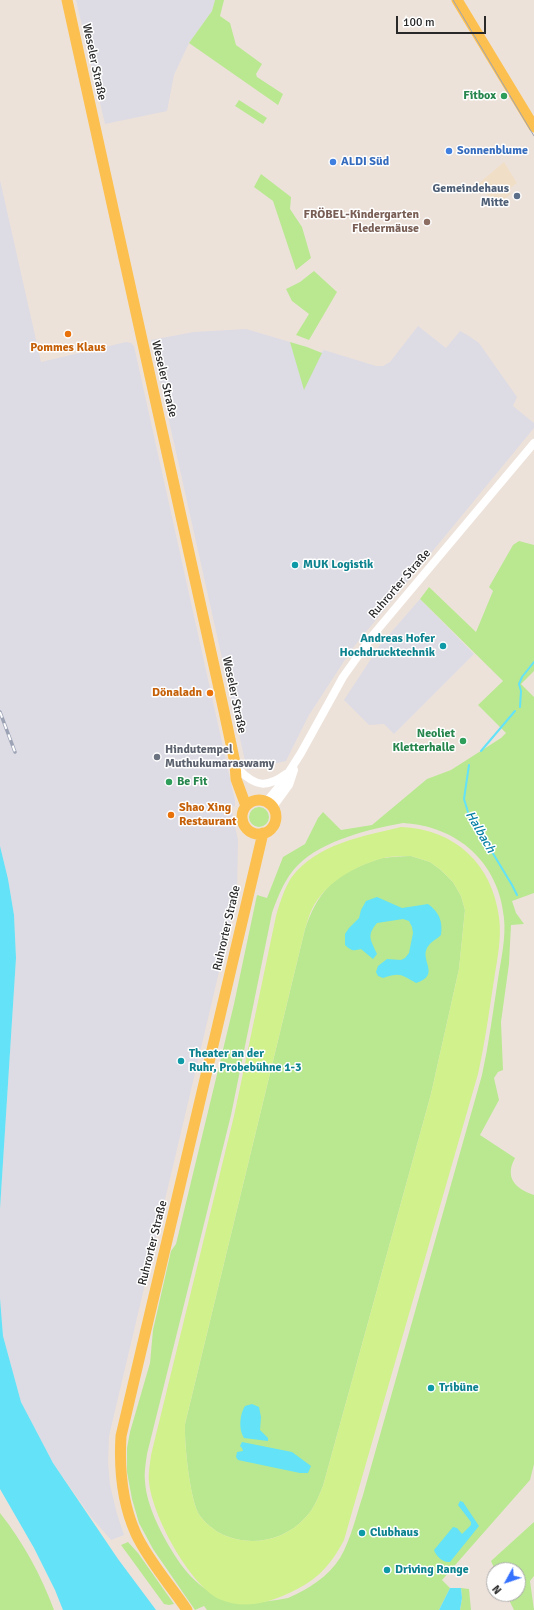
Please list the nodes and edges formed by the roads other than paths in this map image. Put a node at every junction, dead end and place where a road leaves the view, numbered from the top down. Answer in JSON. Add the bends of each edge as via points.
{"nodes":[{"id":1,"x":67,"y":0,"type":"edge"},
{"id":2,"x":457,"y":0,"type":"edge"},
{"id":3,"x":534,"y":127,"type":"edge"},
{"id":4,"x":534,"y":443,"type":"edge"},
{"id":5,"x":301,"y":753,"type":"junction"},
{"id":6,"x":237,"y":771,"type":"junction"},
{"id":7,"x":289,"y":771,"type":"junction"},
{"id":8,"x":250,"y":803,"type":"junction"},
{"id":9,"x":270,"y":804,"type":"junction"},
{"id":10,"x":258,"y":832,"type":"junction"},
{"id":11,"x":187,"y":1610,"type":"edge"}],
"edges":[{"from":1,"to":6,"type":"main road","name":"Weseler Straße"},
{"from":2,"to":3,"type":"main road"},
{"from":4,"to":5,"type":"street","name":"Ruhrorter Straße","via":[[373,635],[343,677]]},
{"from":5,"to":7,"type":"street","name":"Ruhrorter Straße"},
{"from":5,"to":9,"type":"street","name":"Ruhrorter Straße","via":[[288,785]]},
{"from":6,"to":7,"type":"street","name":"Ruhrorter Straße","via":[[262,784],[276,781]]},
{"from":6,"to":8,"type":"main road","name":"Weseler Straße"},
{"from":7,"to":9,"type":"street","name":"Ruhrorter Straße"},
{"from":8,"to":9,"type":"main road","via":[[258,800]]},
{"from":8,"to":10,"type":"main road","via":[[243,813],[243,822],[248,829]]},
{"from":9,"to":10,"type":"main road","name":"Ruhrorter Straße","via":[[276,818],[275,823],[268,831]]},
{"from":10,"to":11,"type":"main road","name":"Ruhrorter Straße","via":[[254,869],[121,1436],[121,1480],[128,1513],[144,1548]]}]}
